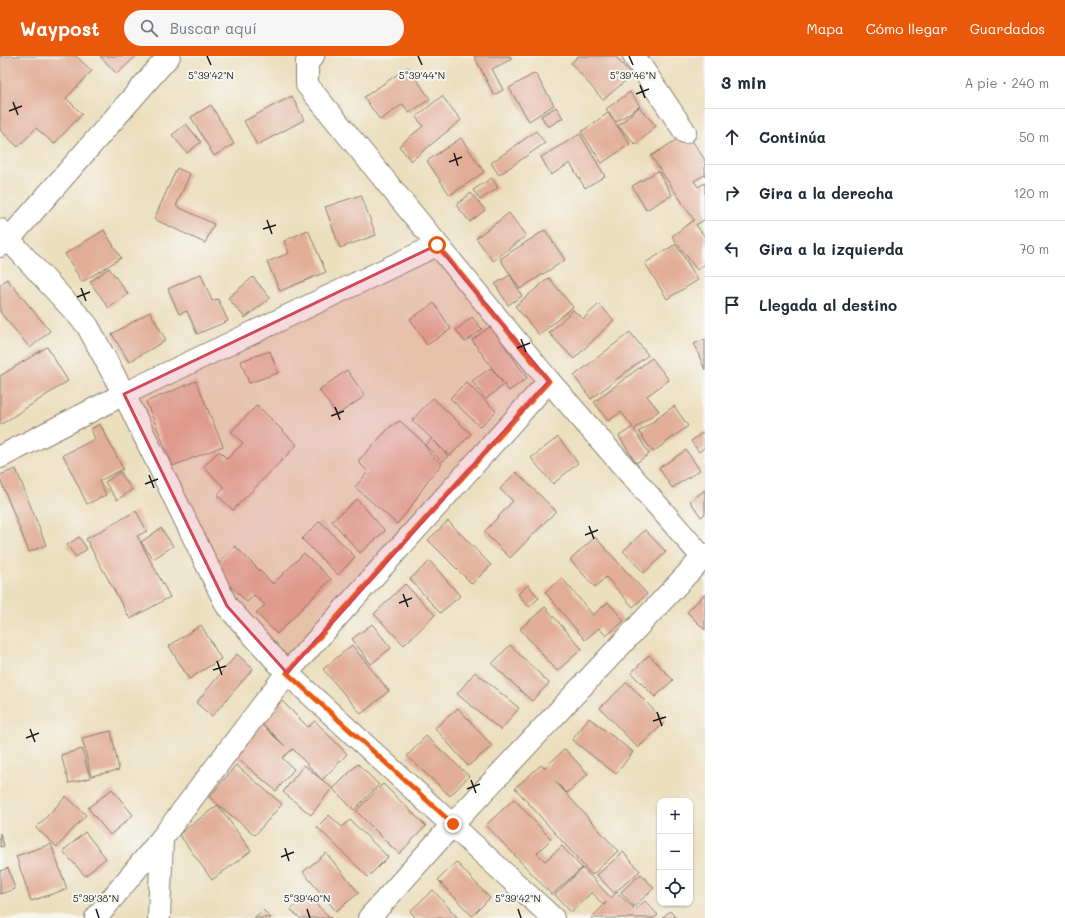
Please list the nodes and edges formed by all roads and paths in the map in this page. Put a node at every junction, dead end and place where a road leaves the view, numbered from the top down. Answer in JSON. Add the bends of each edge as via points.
{"nodes":[{"id":1,"x":169,"y":56,"type":"edge"},
{"id":2,"x":312,"y":56,"type":"edge"},
{"id":3,"x":634,"y":56,"type":"edge"},
{"id":4,"x":685,"y":132,"type":"dead end"},
{"id":5,"x":3,"y":238,"type":"edge"},
{"id":6,"x":437,"y":245,"type":"junction"},
{"id":7,"x":549,"y":381,"type":"junction"},
{"id":8,"x":124,"y":394,"type":"junction"},
{"id":9,"x":0,"y":457,"type":"edge"},
{"id":10,"x":704,"y":558,"type":"edge"},
{"id":11,"x":287,"y":673,"type":"junction"},
{"id":12,"x":453,"y":824,"type":"junction"},
{"id":13,"x":162,"y":838,"type":"junction"},
{"id":14,"x":96,"y":918,"type":"edge"},
{"id":15,"x":159,"y":918,"type":"edge"},
{"id":16,"x":369,"y":918,"type":"edge"},
{"id":17,"x":553,"y":918,"type":"edge"}],
"edges":[{"from":1,"to":5,"type":"street"},
{"from":2,"to":6,"type":"street","via":[[307,62],[307,85]]},
{"from":3,"to":4,"type":"street"},
{"from":5,"to":8,"type":"street","via":[[87,325]]},
{"from":6,"to":7,"type":"street"},
{"from":6,"to":8,"type":"street"},
{"from":7,"to":10,"type":"street"},
{"from":7,"to":11,"type":"street"},
{"from":8,"to":9,"type":"street"},
{"from":8,"to":11,"type":"street","via":[[227,606]]},
{"from":10,"to":12,"type":"street"},
{"from":11,"to":12,"type":"street"},
{"from":11,"to":13,"type":"street"},
{"from":12,"to":16,"type":"street"},
{"from":12,"to":17,"type":"street"},
{"from":13,"to":14,"type":"street"},
{"from":13,"to":15,"type":"street"}]}
